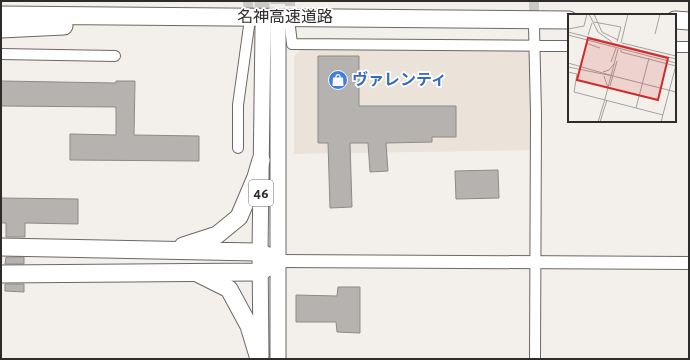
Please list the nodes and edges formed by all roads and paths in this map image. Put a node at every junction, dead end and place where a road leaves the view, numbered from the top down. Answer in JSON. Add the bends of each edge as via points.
{"nodes":[{"id":1,"x":1,"y":15,"type":"edge"},
{"id":2,"x":568,"y":20,"type":"edge"},
{"id":3,"x":676,"y":20,"type":"edge"},
{"id":4,"x":689,"y":21,"type":"edge"},
{"id":5,"x":254,"y":23,"type":"junction"},
{"id":6,"x":284,"y":27,"type":"joint"},
{"id":7,"x":534,"y":27,"type":"tunnel mouth"},
{"id":8,"x":1,"y":29,"type":"edge"},
{"id":9,"x":535,"y":46,"type":"junction"},
{"id":10,"x":568,"y":46,"type":"edge"},
{"id":11,"x":676,"y":47,"type":"edge"},
{"id":12,"x":689,"y":47,"type":"edge"},
{"id":13,"x":1,"y":54,"type":"edge"},
{"id":14,"x":115,"y":56,"type":"dead end"},
{"id":15,"x":238,"y":148,"type":"dead end"},
{"id":16,"x":261,"y":160,"type":"junction"},
{"id":17,"x":1,"y":247,"type":"edge"},
{"id":18,"x":170,"y":250,"type":"junction"},
{"id":19,"x":260,"y":252,"type":"junction"},
{"id":20,"x":278,"y":261,"type":"junction"},
{"id":21,"x":535,"y":262,"type":"junction"},
{"id":22,"x":689,"y":263,"type":"edge"},
{"id":23,"x":196,"y":272,"type":"junction"},
{"id":24,"x":260,"y":272,"type":"junction"},
{"id":25,"x":1,"y":274,"type":"edge"},
{"id":26,"x":260,"y":359,"type":"edge"},
{"id":27,"x":278,"y":359,"type":"edge"},
{"id":28,"x":535,"y":359,"type":"edge"}],
"edges":[{"from":1,"to":5,"type":"highway","name":"名神高速道路"},
{"from":2,"to":5,"type":"highway","name":"名神高速道路"},
{"from":3,"to":4,"type":"highway"},
{"from":5,"to":8,"type":"highway"},
{"from":5,"to":15,"type":"street","via":[[238,105]]},
{"from":5,"to":16,"type":"main road","number":"46"},
{"from":6,"to":9,"type":"street","via":[[292,44]]},
{"from":6,"to":20,"type":"main road","number":"46"},
{"from":7,"to":9,"type":"street"},
{"from":9,"to":10,"type":"street"},
{"from":9,"to":21,"type":"street"},
{"from":11,"to":12,"type":"street"},
{"from":13,"to":14,"type":"street"},
{"from":16,"to":18,"type":"highway","via":[[239,217],[217,235]]},
{"from":16,"to":19,"type":"main road","number":"46"},
{"from":17,"to":18,"type":"highway"},
{"from":18,"to":19,"type":"highway"},
{"from":19,"to":20,"type":"highway"},
{"from":19,"to":24,"type":"main road","number":"46"},
{"from":20,"to":21,"type":"street"},
{"from":20,"to":24,"type":"highway"},
{"from":20,"to":27,"type":"main road","number":"46"},
{"from":21,"to":22,"type":"street"},
{"from":21,"to":28,"type":"street"},
{"from":23,"to":24,"type":"highway"},
{"from":23,"to":25,"type":"highway"},
{"from":23,"to":26,"type":"highway","via":[[229,289],[248,326]]},
{"from":24,"to":26,"type":"main road","number":"46"}]}
